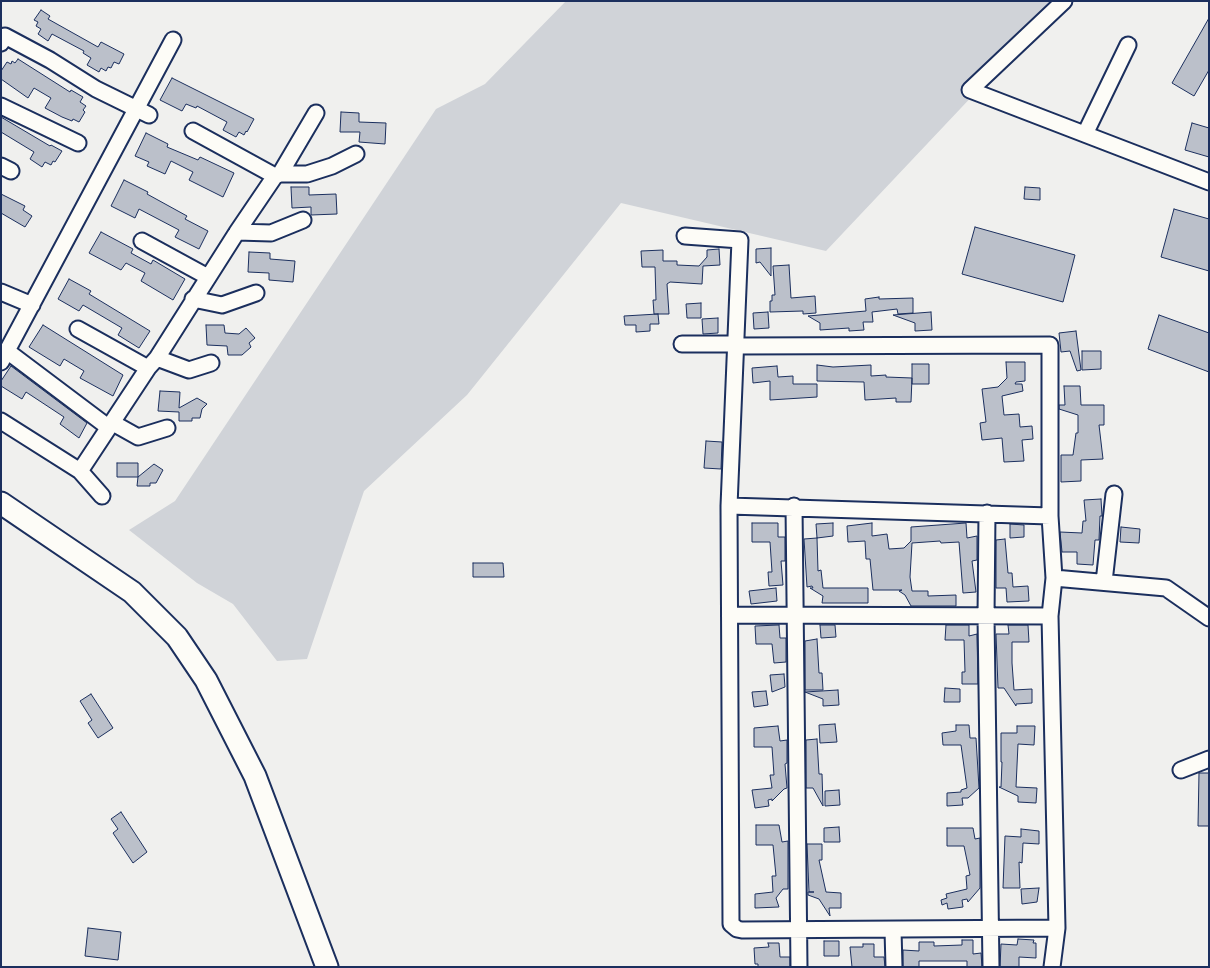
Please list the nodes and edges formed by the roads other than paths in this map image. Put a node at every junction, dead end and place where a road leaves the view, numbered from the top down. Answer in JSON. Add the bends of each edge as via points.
{"nodes":[{"id":1,"x":1064,"y":1,"type":"edge"},
{"id":2,"x":173,"y":40,"type":"dead end"},
{"id":3,"x":1,"y":43,"type":"edge"},
{"id":4,"x":1128,"y":45,"type":"dead end"},
{"id":5,"x":1,"y":106,"type":"edge"},
{"id":6,"x":143,"y":112,"type":"junction"},
{"id":7,"x":316,"y":113,"type":"dead end"},
{"id":8,"x":193,"y":131,"type":"dead end"},
{"id":9,"x":1085,"y":134,"type":"junction"},
{"id":10,"x":78,"y":143,"type":"dead end"},
{"id":11,"x":356,"y":154,"type":"dead end"},
{"id":12,"x":277,"y":175,"type":"junction"},
{"id":13,"x":1209,"y":182,"type":"edge"},
{"id":14,"x":303,"y":220,"type":"dead end"},
{"id":15,"x":237,"y":232,"type":"junction"},
{"id":16,"x":685,"y":236,"type":"dead end"},
{"id":17,"x":142,"y":240,"type":"dead end"},
{"id":18,"x":208,"y":277,"type":"junction"},
{"id":19,"x":1,"y":292,"type":"edge"},
{"id":20,"x":256,"y":292,"type":"dead end"},
{"id":21,"x":193,"y":299,"type":"junction"},
{"id":22,"x":32,"y":305,"type":"junction"},
{"id":23,"x":78,"y":329,"type":"dead end"},
{"id":24,"x":682,"y":344,"type":"dead end"},
{"id":25,"x":737,"y":345,"type":"junction"},
{"id":26,"x":4,"y":356,"type":"edge"},
{"id":27,"x":152,"y":363,"type":"junction"},
{"id":28,"x":211,"y":364,"type":"dead end"},
{"id":29,"x":1,"y":422,"type":"edge"},
{"id":30,"x":110,"y":425,"type":"junction"},
{"id":31,"x":167,"y":428,"type":"dead end"},
{"id":32,"x":80,"y":471,"type":"junction"},
{"id":33,"x":1114,"y":494,"type":"dead end"},
{"id":34,"x":102,"y":496,"type":"dead end"},
{"id":35,"x":1,"y":503,"type":"edge"},
{"id":36,"x":729,"y":506,"type":"junction"},
{"id":37,"x":794,"y":506,"type":"junction"},
{"id":38,"x":987,"y":514,"type":"junction"},
{"id":39,"x":1050,"y":516,"type":"junction"},
{"id":40,"x":1054,"y":578,"type":"junction"},
{"id":41,"x":1104,"y":582,"type":"junction"},
{"id":42,"x":795,"y":615,"type":"junction"},
{"id":43,"x":731,"y":616,"type":"junction"},
{"id":44,"x":1050,"y":616,"type":"junction"},
{"id":45,"x":986,"y":617,"type":"junction"},
{"id":46,"x":1209,"y":618,"type":"edge"},
{"id":47,"x":1209,"y":759,"type":"edge"},
{"id":48,"x":1181,"y":770,"type":"dead end"},
{"id":49,"x":992,"y":928,"type":"junction"},
{"id":50,"x":1057,"y":928,"type":"junction"},
{"id":51,"x":799,"y":930,"type":"junction"},
{"id":52,"x":893,"y":930,"type":"junction"},
{"id":53,"x":326,"y":967,"type":"edge"},
{"id":54,"x":799,"y":967,"type":"edge"},
{"id":55,"x":894,"y":967,"type":"edge"},
{"id":56,"x":991,"y":967,"type":"edge"},
{"id":57,"x":1052,"y":967,"type":"edge"}],
"edges":[{"from":1,"to":9,"type":"street","via":[[970,90]]},
{"from":2,"to":6,"type":"street"},
{"from":3,"to":6,"type":"street","via":[[5,36],[96,89]]},
{"from":4,"to":9,"type":"street"},
{"from":5,"to":10,"type":"street"},
{"from":6,"to":22,"type":"street"},
{"from":7,"to":12,"type":"street"},
{"from":8,"to":12,"type":"street"},
{"from":9,"to":13,"type":"street"},
{"from":11,"to":12,"type":"street","via":[[307,174]]},
{"from":12,"to":15,"type":"street"},
{"from":14,"to":15,"type":"street","via":[[271,233]]},
{"from":15,"to":18,"type":"street"},
{"from":16,"to":25,"type":"street","via":[[740,240]]},
{"from":17,"to":18,"type":"street"},
{"from":18,"to":21,"type":"street"},
{"from":19,"to":22,"type":"street"},
{"from":20,"to":21,"type":"street","via":[[222,305]]},
{"from":21,"to":27,"type":"street"},
{"from":22,"to":26,"type":"street"},
{"from":23,"to":27,"type":"street"},
{"from":24,"to":25,"type":"street"},
{"from":25,"to":36,"type":"street"},
{"from":25,"to":39,"type":"street","via":[[1050,345]]},
{"from":26,"to":30,"type":"street"},
{"from":27,"to":28,"type":"street","via":[[189,370]]},
{"from":27,"to":30,"type":"street"},
{"from":29,"to":32,"type":"street"},
{"from":30,"to":31,"type":"street","via":[[138,438]]},
{"from":30,"to":32,"type":"street"},
{"from":32,"to":34,"type":"street"},
{"from":33,"to":41,"type":"street"},
{"from":35,"to":53,"type":"street","via":[[132,592],[176,638],[206,680],[254,776]]},
{"from":36,"to":37,"type":"street"},
{"from":36,"to":43,"type":"street"},
{"from":37,"to":38,"type":"street"},
{"from":37,"to":42,"type":"street"},
{"from":38,"to":39,"type":"street"},
{"from":38,"to":45,"type":"street"},
{"from":39,"to":40,"type":"street"},
{"from":40,"to":41,"type":"street"},
{"from":40,"to":44,"type":"street"},
{"from":41,"to":46,"type":"street","via":[[1166,588]]},
{"from":42,"to":43,"type":"street"},
{"from":42,"to":45,"type":"street"},
{"from":42,"to":51,"type":"street"},
{"from":43,"to":51,"type":"street","via":[[731,924],[742,930]]},
{"from":44,"to":45,"type":"street"},
{"from":44,"to":50,"type":"street"},
{"from":45,"to":49,"type":"street"},
{"from":47,"to":48,"type":"street"},
{"from":49,"to":50,"type":"street"},
{"from":49,"to":52,"type":"street"},
{"from":49,"to":56,"type":"street"},
{"from":50,"to":57,"type":"street"},
{"from":51,"to":52,"type":"street"},
{"from":51,"to":54,"type":"street"},
{"from":52,"to":55,"type":"street"}]}
